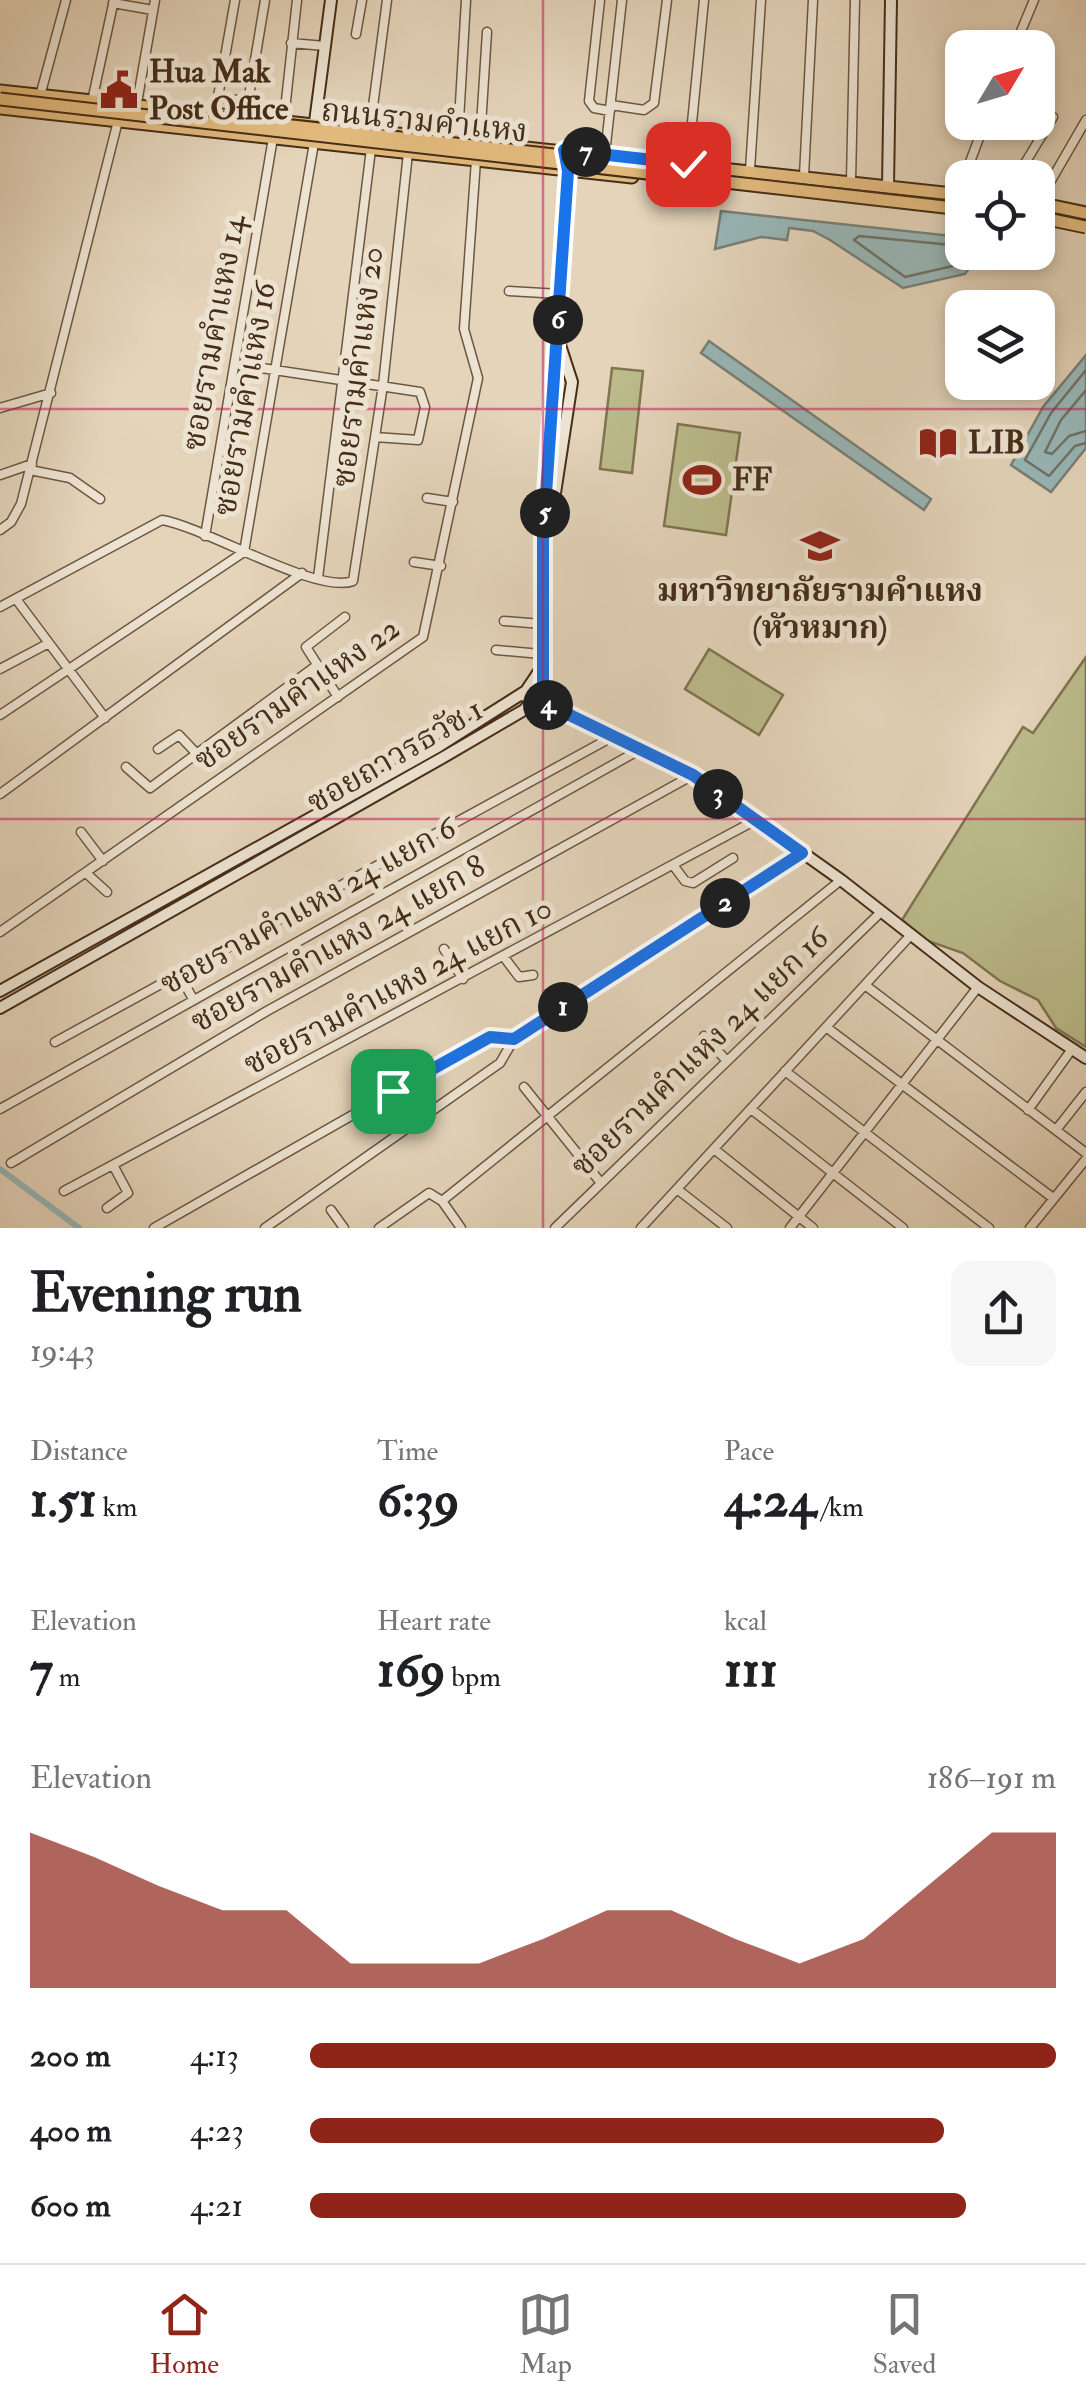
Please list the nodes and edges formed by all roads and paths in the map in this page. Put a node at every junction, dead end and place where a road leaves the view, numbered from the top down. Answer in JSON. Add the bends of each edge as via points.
{"nodes":[{"id":1,"x":66,"y":0,"type":"edge"},
{"id":2,"x":155,"y":0,"type":"edge"},
{"id":3,"x":234,"y":0,"type":"edge"},
{"id":4,"x":265,"y":0,"type":"edge"},
{"id":5,"x":297,"y":0,"type":"edge"},
{"id":6,"x":331,"y":0,"type":"edge"},
{"id":7,"x":386,"y":0,"type":"edge"},
{"id":8,"x":466,"y":0,"type":"edge"},
{"id":9,"x":600,"y":0,"type":"edge"},
{"id":10,"x":622,"y":0,"type":"edge"},
{"id":11,"x":667,"y":0,"type":"edge"},
{"id":12,"x":704,"y":0,"type":"edge"},
{"id":13,"x":761,"y":0,"type":"edge"},
{"id":14,"x":813,"y":0,"type":"edge"},
{"id":15,"x":855,"y":0,"type":"edge"},
{"id":16,"x":891,"y":0,"type":"edge"},
{"id":17,"x":1034,"y":0,"type":"edge"},
{"id":18,"x":113,"y":2,"type":"edge"},
{"id":19,"x":361,"y":4,"type":"edge"},
{"id":20,"x":154,"y":10,"type":"junction"},
{"id":21,"x":385,"y":12,"type":"junction"},
{"id":22,"x":597,"y":26,"type":"junction"},
{"id":23,"x":619,"y":29,"type":"junction"},
{"id":24,"x":1022,"y":30,"type":"edge"},
{"id":25,"x":487,"y":32,"type":"dead end"},
{"id":26,"x":356,"y":34,"type":"dead end"},
{"id":27,"x":291,"y":42,"type":"junction"},
{"id":28,"x":324,"y":46,"type":"junction"},
{"id":29,"x":0,"y":90,"type":"edge"},
{"id":30,"x":40,"y":96,"type":"junction"},
{"id":31,"x":0,"y":99,"type":"edge"},
{"id":32,"x":94,"y":101,"type":"junction"},
{"id":33,"x":137,"y":104,"type":"junction"},
{"id":34,"x":0,"y":108,"type":"edge"},
{"id":35,"x":247,"y":108,"type":"junction"},
{"id":36,"x":611,"y":108,"type":"junction"},
{"id":37,"x":284,"y":118,"type":"junction"},
{"id":38,"x":1086,"y":120,"type":"edge"},
{"id":39,"x":118,"y":121,"type":"junction"},
{"id":40,"x":315,"y":122,"type":"junction"},
{"id":41,"x":370,"y":128,"type":"junction"},
{"id":42,"x":429,"y":135,"type":"junction"},
{"id":43,"x":272,"y":138,"type":"junction"},
{"id":44,"x":458,"y":138,"type":"junction"},
{"id":45,"x":480,"y":141,"type":"junction"},
{"id":46,"x":314,"y":144,"type":"junction"},
{"id":47,"x":371,"y":149,"type":"junction"},
{"id":48,"x":564,"y":150,"type":"junction"},
{"id":49,"x":408,"y":153,"type":"junction"},
{"id":50,"x":606,"y":154,"type":"junction"},
{"id":51,"x":427,"y":155,"type":"junction"},
{"id":52,"x":476,"y":160,"type":"junction"},
{"id":53,"x":688,"y":164,"type":"junction"},
{"id":54,"x":750,"y":170,"type":"junction"},
{"id":55,"x":568,"y":171,"type":"junction"},
{"id":56,"x":804,"y":176,"type":"junction"},
{"id":57,"x":1055,"y":181,"type":"edge"},
{"id":58,"x":852,"y":182,"type":"junction"},
{"id":59,"x":888,"y":186,"type":"junction"},
{"id":60,"x":945,"y":195,"type":"edge"},
{"id":61,"x":945,"y":195,"type":"edge"},
{"id":62,"x":888,"y":206,"type":"junction"},
{"id":63,"x":945,"y":210,"type":"edge"},
{"id":64,"x":945,"y":211,"type":"edge"},
{"id":65,"x":1055,"y":216,"type":"edge"},
{"id":66,"x":1086,"y":223,"type":"edge"},
{"id":67,"x":509,"y":290,"type":"dead end"},
{"id":68,"x":560,"y":294,"type":"junction"},
{"id":69,"x":558,"y":337,"type":"junction"},
{"id":70,"x":234,"y":364,"type":"junction"},
{"id":71,"x":277,"y":370,"type":"junction"},
{"id":72,"x":342,"y":379,"type":"junction"},
{"id":73,"x":383,"y":384,"type":"junction"},
{"id":74,"x":51,"y":393,"type":"junction"},
{"id":75,"x":569,"y":399,"type":"junction"},
{"id":76,"x":0,"y":408,"type":"edge"},
{"id":77,"x":375,"y":436,"type":"junction"},
{"id":78,"x":550,"y":442,"type":"junction"},
{"id":79,"x":31,"y":467,"type":"junction"},
{"id":80,"x":0,"y":475,"type":"edge"},
{"id":81,"x":426,"y":498,"type":"dead end"},
{"id":82,"x":100,"y":500,"type":"dead end"},
{"id":83,"x":454,"y":502,"type":"junction"},
{"id":84,"x":0,"y":530,"type":"edge"},
{"id":85,"x":205,"y":536,"type":"junction"},
{"id":86,"x":244,"y":552,"type":"junction"},
{"id":87,"x":414,"y":562,"type":"dead end"},
{"id":88,"x":440,"y":566,"type":"junction"},
{"id":89,"x":542,"y":571,"type":"junction"},
{"id":90,"x":302,"y":573,"type":"junction"},
{"id":91,"x":318,"y":578,"type":"junction"},
{"id":92,"x":16,"y":598,"type":"junction"},
{"id":93,"x":0,"y":607,"type":"edge"},
{"id":94,"x":345,"y":617,"type":"dead end"},
{"id":95,"x":504,"y":620,"type":"dead end"},
{"id":96,"x":542,"y":624,"type":"junction"},
{"id":97,"x":49,"y":643,"type":"junction"},
{"id":98,"x":496,"y":650,"type":"dead end"},
{"id":99,"x":541,"y":654,"type":"junction"},
{"id":100,"x":316,"y":666,"type":"junction"},
{"id":101,"x":68,"y":668,"type":"junction"},
{"id":102,"x":0,"y":669,"type":"edge"},
{"id":103,"x":540,"y":670,"type":"junction"},
{"id":104,"x":520,"y":695,"type":"junction"},
{"id":105,"x":338,"y":697,"type":"junction"},
{"id":106,"x":536,"y":697,"type":"junction"},
{"id":107,"x":547,"y":704,"type":"junction"},
{"id":108,"x":524,"y":710,"type":"junction"},
{"id":109,"x":0,"y":715,"type":"edge"},
{"id":110,"x":105,"y":718,"type":"junction"},
{"id":111,"x":612,"y":737,"type":"junction"},
{"id":112,"x":158,"y":748,"type":"dead end"},
{"id":113,"x":642,"y":749,"type":"junction"},
{"id":114,"x":196,"y":753,"type":"junction"},
{"id":115,"x":439,"y":753,"type":"junction"},
{"id":116,"x":126,"y":767,"type":"dead end"},
{"id":117,"x":693,"y":775,"type":"junction"},
{"id":118,"x":0,"y":794,"type":"edge"},
{"id":119,"x":754,"y":821,"type":"junction"},
{"id":120,"x":81,"y":832,"type":"dead end"},
{"id":121,"x":802,"y":853,"type":"junction"},
{"id":122,"x":732,"y":858,"type":"dead end"},
{"id":123,"x":103,"y":862,"type":"junction"},
{"id":124,"x":673,"y":865,"type":"junction"},
{"id":125,"x":86,"y":873,"type":"junction"},
{"id":126,"x":841,"y":880,"type":"junction"},
{"id":127,"x":107,"y":892,"type":"dead end"},
{"id":128,"x":170,"y":896,"type":"junction"},
{"id":129,"x":178,"y":908,"type":"junction"},
{"id":130,"x":880,"y":914,"type":"junction"},
{"id":131,"x":0,"y":932,"type":"edge"},
{"id":132,"x":909,"y":937,"type":"junction"},
{"id":133,"x":444,"y":949,"type":"dead end"},
{"id":134,"x":504,"y":957,"type":"junction"},
{"id":135,"x":178,"y":972,"type":"junction"},
{"id":136,"x":533,"y":975,"type":"dead end"},
{"id":137,"x":463,"y":980,"type":"junction"},
{"id":138,"x":865,"y":985,"type":"junction"},
{"id":139,"x":978,"y":987,"type":"junction"},
{"id":140,"x":0,"y":990,"type":"edge"},
{"id":141,"x":193,"y":999,"type":"junction"},
{"id":142,"x":0,"y":1008,"type":"edge"},
{"id":143,"x":826,"y":1027,"type":"junction"},
{"id":144,"x":704,"y":1036,"type":"dead end"},
{"id":145,"x":514,"y":1039,"type":"junction"},
{"id":146,"x":936,"y":1041,"type":"junction"},
{"id":147,"x":55,"y":1042,"type":"dead end"},
{"id":148,"x":1072,"y":1049,"type":"junction"},
{"id":149,"x":1086,"y":1058,"type":"edge"},
{"id":150,"x":727,"y":1061,"type":"junction"},
{"id":151,"x":785,"y":1071,"type":"junction"},
{"id":152,"x":903,"y":1084,"type":"junction"},
{"id":153,"x":524,"y":1087,"type":"dead end"},
{"id":154,"x":1086,"y":1092,"type":"edge"},
{"id":155,"x":751,"y":1108,"type":"junction"},
{"id":156,"x":0,"y":1109,"type":"edge"},
{"id":157,"x":1028,"y":1110,"type":"junction"},
{"id":158,"x":546,"y":1118,"type":"junction"},
{"id":159,"x":1056,"y":1130,"type":"junction"},
{"id":160,"x":864,"y":1134,"type":"junction"},
{"id":161,"x":714,"y":1149,"type":"junction"},
{"id":162,"x":1086,"y":1156,"type":"edge"},
{"id":163,"x":11,"y":1163,"type":"dead end"},
{"id":164,"x":113,"y":1165,"type":"junction"},
{"id":165,"x":833,"y":1174,"type":"junction"},
{"id":166,"x":601,"y":1183,"type":"junction"},
{"id":167,"x":677,"y":1189,"type":"junction"},
{"id":168,"x":64,"y":1191,"type":"dead end"},
{"id":169,"x":1054,"y":1198,"type":"junction"},
{"id":170,"x":442,"y":1201,"type":"junction"},
{"id":171,"x":107,"y":1208,"type":"dead end"},
{"id":172,"x":332,"y":1210,"type":"dead end"},
{"id":173,"x":799,"y":1217,"type":"junction"},
{"id":174,"x":154,"y":1228,"type":"edge"},
{"id":175,"x":265,"y":1228,"type":"edge"},
{"id":176,"x":344,"y":1228,"type":"edge"},
{"id":177,"x":379,"y":1228,"type":"edge"},
{"id":178,"x":462,"y":1228,"type":"edge"},
{"id":179,"x":555,"y":1228,"type":"edge"},
{"id":180,"x":641,"y":1228,"type":"edge"},
{"id":181,"x":726,"y":1228,"type":"edge"},
{"id":182,"x":790,"y":1228,"type":"edge"},
{"id":183,"x":813,"y":1228,"type":"edge"},
{"id":184,"x":903,"y":1228,"type":"edge"},
{"id":185,"x":989,"y":1228,"type":"edge"},
{"id":186,"x":1030,"y":1228,"type":"edge"}],
"edges":[{"from":1,"to":30,"type":"street"},
{"from":2,"to":20,"type":"street"},
{"from":3,"to":35,"type":"street","via":[[218,97]]},
{"from":4,"to":35,"type":"street"},
{"from":5,"to":27,"type":"street"},
{"from":6,"to":28,"type":"main road"},
{"from":7,"to":21,"type":"street"},
{"from":8,"to":44,"type":"street"},
{"from":9,"to":22,"type":"street"},
{"from":10,"to":23,"type":"street"},
{"from":11,"to":36,"type":"street","via":[[654,103],[644,110]]},
{"from":12,"to":53,"type":"street"},
{"from":13,"to":54,"type":"street"},
{"from":14,"to":56,"type":"street"},
{"from":15,"to":58,"type":"street"},
{"from":16,"to":59,"type":"main road"},
{"from":17,"to":24,"type":"street"},
{"from":18,"to":20,"type":"street"},
{"from":18,"to":32,"type":"street"},
{"from":19,"to":21,"type":"street"},
{"from":19,"to":26,"type":"street"},
{"from":20,"to":33,"type":"street"},
{"from":21,"to":41,"type":"street"},
{"from":22,"to":23,"type":"street"},
{"from":22,"to":36,"type":"street","via":[[589,101],[594,108]]},
{"from":23,"to":36,"type":"street"},
{"from":25,"to":45,"type":"street"},
{"from":27,"to":28,"type":"street"},
{"from":27,"to":37,"type":"street"},
{"from":28,"to":40,"type":"main road"},
{"from":29,"to":30,"type":"main road","name":"ถนนรามคำแหง"},
{"from":30,"to":32,"type":"main road","name":"ถนนรามคำแหง"},
{"from":31,"to":63,"type":"main road","name":"ถนนรามคำแหง","bridge":true},
{"from":32,"to":33,"type":"main road","name":"ถนนรามคำแหง"},
{"from":32,"to":60,"type":"main road","name":"ถนนรามคำแหง","bridge":true},
{"from":33,"to":35,"type":"main road","name":"ถนนรามคำแหง"},
{"from":34,"to":39,"type":"main road","name":"ถนนรามคำแหง"},
{"from":35,"to":37,"type":"main road","name":"ถนนรามคำแหง"},
{"from":36,"to":50,"type":"street"},
{"from":37,"to":40,"type":"main road","name":"ถนนรามคำแหง"},
{"from":38,"to":57,"type":"street"},
{"from":39,"to":43,"type":"main road","name":"ถนนรามคำแหง"},
{"from":39,"to":74,"type":"street"},
{"from":40,"to":41,"type":"main road","name":"ถนนรามคำแหง"},
{"from":41,"to":42,"type":"main road","name":"ถนนรามคำแหง"},
{"from":42,"to":44,"type":"main road","name":"ถนนรามคำแหง"},
{"from":42,"to":51,"type":"main road"},
{"from":43,"to":46,"type":"main road","name":"ถนนรามคำแหง"},
{"from":43,"to":70,"type":"street","name":"ซอยรามคำแหง 14"},
{"from":44,"to":45,"type":"main road","name":"ถนนรามคำแหง"},
{"from":45,"to":48,"type":"main road","name":"ถนนรามคำแหง"},
{"from":46,"to":47,"type":"main road","name":"ถนนรามคำแหง"},
{"from":46,"to":71,"type":"street","name":"ซอยรามคำแหง 16"},
{"from":47,"to":49,"type":"main road","name":"ถนนรามคำแหง"},
{"from":47,"to":72,"type":"street"},
{"from":48,"to":50,"type":"main road","name":"ถนนรามคำแหง"},
{"from":48,"to":55,"type":"main road"},
{"from":49,"to":51,"type":"main road","name":"ถนนรามคำแหง"},
{"from":49,"to":73,"type":"street","name":"ซอยรามคำแหง 20"},
{"from":50,"to":53,"type":"main road","name":"ถนนรามคำแหง"},
{"from":51,"to":52,"type":"main road","name":"ถนนรามคำแหง"},
{"from":52,"to":55,"type":"main road","name":"ถนนรามคำแหง"},
{"from":52,"to":83,"type":"street","name":"ซอยรามคำแหง 22","via":[[464,329],[478,378]]},
{"from":53,"to":54,"type":"main road","name":"ถนนรามคำแหง"},
{"from":54,"to":56,"type":"main road","name":"ถนนรามคำแหง"},
{"from":55,"to":62,"type":"main road","name":"ถนนรามคำแหง"},
{"from":55,"to":68,"type":"main road"},
{"from":56,"to":58,"type":"main road","name":"ถนนรามคำแหง"},
{"from":58,"to":59,"type":"main road","name":"ถนนรามคำแหง"},
{"from":59,"to":61,"type":"main road","name":"ถนนรามคำแหง"},
{"from":59,"to":62,"type":"main road"},
{"from":62,"to":64,"type":"main road","name":"ถนนรามคำแหง"},
{"from":65,"to":66,"type":"main road","bridge":true},
{"from":67,"to":68,"type":"street"},
{"from":68,"to":69,"type":"main road"},
{"from":69,"to":75,"type":"main road","via":[[572,374]]},
{"from":69,"to":78,"type":"main road"},
{"from":70,"to":71,"type":"street"},
{"from":70,"to":85,"type":"street","name":"ซอยรามคำแหง 14"},
{"from":71,"to":72,"type":"street"},
{"from":71,"to":86,"type":"street","name":"ซอยรามคำแหง 16"},
{"from":72,"to":73,"type":"street"},
{"from":72,"to":91,"type":"street"},
{"from":73,"to":77,"type":"street","name":"ซอยรามคำแหง 20"},
{"from":73,"to":77,"type":"street","via":[[420,392],[421,434],[413,442]]},
{"from":74,"to":76,"type":"street"},
{"from":74,"to":79,"type":"street"},
{"from":75,"to":78,"type":"main road","via":[[568,386],[560,384]]},
{"from":75,"to":89,"type":"main road"},
{"from":77,"to":91,"type":"street","name":"ซอยรามคำแหง 20","via":[[356,576],[349,584]]},
{"from":78,"to":89,"type":"main road"},
{"from":79,"to":80,"type":"street"},
{"from":79,"to":82,"type":"street","via":[[70,478]]},
{"from":79,"to":84,"type":"street","via":[[16,515]]},
{"from":81,"to":83,"type":"street"},
{"from":83,"to":88,"type":"street","name":"ซอยรามคำแหง 22"},
{"from":85,"to":86,"type":"street"},
{"from":85,"to":92,"type":"street","via":[[155,522]]},
{"from":86,"to":90,"type":"street"},
{"from":86,"to":101,"type":"street","name":"ซอยรามคำแหง 16"},
{"from":87,"to":88,"type":"street"},
{"from":88,"to":105,"type":"street","name":"ซอยรามคำแหง 22","via":[[423,637]]},
{"from":89,"to":96,"type":"main road"},
{"from":90,"to":91,"type":"street"},
{"from":90,"to":110,"type":"street"},
{"from":92,"to":93,"type":"street"},
{"from":92,"to":97,"type":"street"},
{"from":94,"to":100,"type":"street","via":[[306,647]]},
{"from":95,"to":96,"type":"street"},
{"from":96,"to":99,"type":"main road"},
{"from":97,"to":101,"type":"street"},
{"from":97,"to":102,"type":"street"},
{"from":98,"to":99,"type":"street"},
{"from":99,"to":103,"type":"main road"},
{"from":100,"to":105,"type":"street"},
{"from":100,"to":114,"type":"street"},
{"from":101,"to":109,"type":"street","name":"ซอยรามคำแหง 16"},
{"from":101,"to":110,"type":"street"},
{"from":103,"to":104,"type":"main road"},
{"from":103,"to":106,"type":"main road"},
{"from":103,"to":107,"type":"main road"},
{"from":104,"to":106,"type":"main road","name":"ซอยถาวรธวัช 1"},
{"from":104,"to":115,"type":"main road","name":"ซอยถาวรธวัช 1"},
{"from":105,"to":123,"type":"street","name":"ซอยรามคำแหง 22"},
{"from":106,"to":107,"type":"main road"},
{"from":106,"to":108,"type":"main road","name":"ซอยถาวรธวัช 1"},
{"from":107,"to":108,"type":"main road"},
{"from":107,"to":111,"type":"main road"},
{"from":108,"to":115,"type":"main road","name":"ซอยถาวรธวัช 1"},
{"from":110,"to":118,"type":"street"},
{"from":111,"to":113,"type":"main road"},
{"from":111,"to":135,"type":"street"},
{"from":112,"to":114,"type":"street","via":[[179,735]]},
{"from":113,"to":117,"type":"main road"},
{"from":113,"to":141,"type":"street","name":"ซอยรามคำแหง 24 แยก 6"},
{"from":114,"to":116,"type":"street","via":[[150,788]]},
{"from":115,"to":128,"type":"main road","name":"ซอยถาวรธวัช 1"},
{"from":115,"to":129,"type":"main road","name":"ซอยถาวรธวัช 1"},
{"from":117,"to":119,"type":"main road"},
{"from":117,"to":163,"type":"street","name":"ซอยรามคำแหง 24 แยก 8","via":[[267,1011]]},
{"from":119,"to":121,"type":"main road"},
{"from":119,"to":124,"type":"street","name":"ซอยรามคำแหง 24 แยก 10"},
{"from":120,"to":123,"type":"street"},
{"from":121,"to":126,"type":"main road"},
{"from":121,"to":145,"type":"street"},
{"from":122,"to":124,"type":"street","via":[[693,883]]},
{"from":123,"to":125,"type":"street","name":"ซอยรามคำแหง 22"},
{"from":124,"to":134,"type":"street","name":"ซอยรามคำแหง 24 แยก 10"},
{"from":125,"to":127,"type":"street"},
{"from":125,"to":131,"type":"street","name":"ซอยรามคำแหง 22"},
{"from":126,"to":130,"type":"main road"},
{"from":126,"to":158,"type":"street"},
{"from":128,"to":129,"type":"main road"},
{"from":128,"to":140,"type":"main road","name":"ซอยถาวรธวัช 1"},
{"from":129,"to":142,"type":"main road","name":"ซอยถาวรธวัช 1"},
{"from":130,"to":132,"type":"main road"},
{"from":130,"to":150,"type":"street","name":"ซอยรามคำแหง 24 แยก 16"},
{"from":132,"to":138,"type":"street"},
{"from":132,"to":139,"type":"main road"},
{"from":133,"to":137,"type":"street"},
{"from":134,"to":136,"type":"street","via":[[519,977]]},
{"from":134,"to":137,"type":"street","name":"ซอยรามคำแหง 24 แยก 10"},
{"from":135,"to":141,"type":"street"},
{"from":135,"to":147,"type":"street"},
{"from":137,"to":164,"type":"street","name":"ซอยรามคำแหง 24 แยก 10"},
{"from":138,"to":143,"type":"street"},
{"from":138,"to":146,"type":"street"},
{"from":139,"to":146,"type":"street"},
{"from":139,"to":148,"type":"main road"},
{"from":141,"to":156,"type":"street","name":"ซอยรามคำแหง 24 แยก 6"},
{"from":143,"to":151,"type":"street"},
{"from":143,"to":152,"type":"street"},
{"from":144,"to":150,"type":"street"},
{"from":145,"to":174,"type":"street","via":[[486,1039]]},
{"from":145,"to":175,"type":"street","via":[[500,1063]]},
{"from":146,"to":152,"type":"street"},
{"from":146,"to":157,"type":"street"},
{"from":148,"to":149,"type":"main road"},
{"from":148,"to":157,"type":"street"},
{"from":150,"to":166,"type":"street","name":"ซอยรามคำแหง 24 แยก 16"},
{"from":151,"to":155,"type":"street"},
{"from":151,"to":160,"type":"street"},
{"from":152,"to":160,"type":"street"},
{"from":152,"to":169,"type":"street"},
{"from":153,"to":158,"type":"street"},
{"from":154,"to":159,"type":"street"},
{"from":155,"to":161,"type":"street"},
{"from":155,"to":165,"type":"street"},
{"from":157,"to":159,"type":"street"},
{"from":158,"to":166,"type":"street"},
{"from":158,"to":170,"type":"street"},
{"from":159,"to":162,"type":"street"},
{"from":160,"to":165,"type":"street"},
{"from":160,"to":185,"type":"street"},
{"from":161,"to":167,"type":"street"},
{"from":161,"to":173,"type":"street"},
{"from":162,"to":169,"type":"street"},
{"from":164,"to":168,"type":"street","name":"ซอยรามคำแหง 24 แยก 10"},
{"from":164,"to":171,"type":"street","via":[[128,1193]]},
{"from":165,"to":173,"type":"street"},
{"from":165,"to":184,"type":"street"},
{"from":166,"to":179,"type":"street","name":"ซอยรามคำแหง 24 แยก 16"},
{"from":167,"to":180,"type":"street"},
{"from":167,"to":181,"type":"street"},
{"from":169,"to":186,"type":"street"},
{"from":170,"to":177,"type":"street","via":[[429,1192]]},
{"from":170,"to":178,"type":"street"},
{"from":172,"to":176,"type":"street"},
{"from":173,"to":182,"type":"street"},
{"from":173,"to":183,"type":"street"}]}
